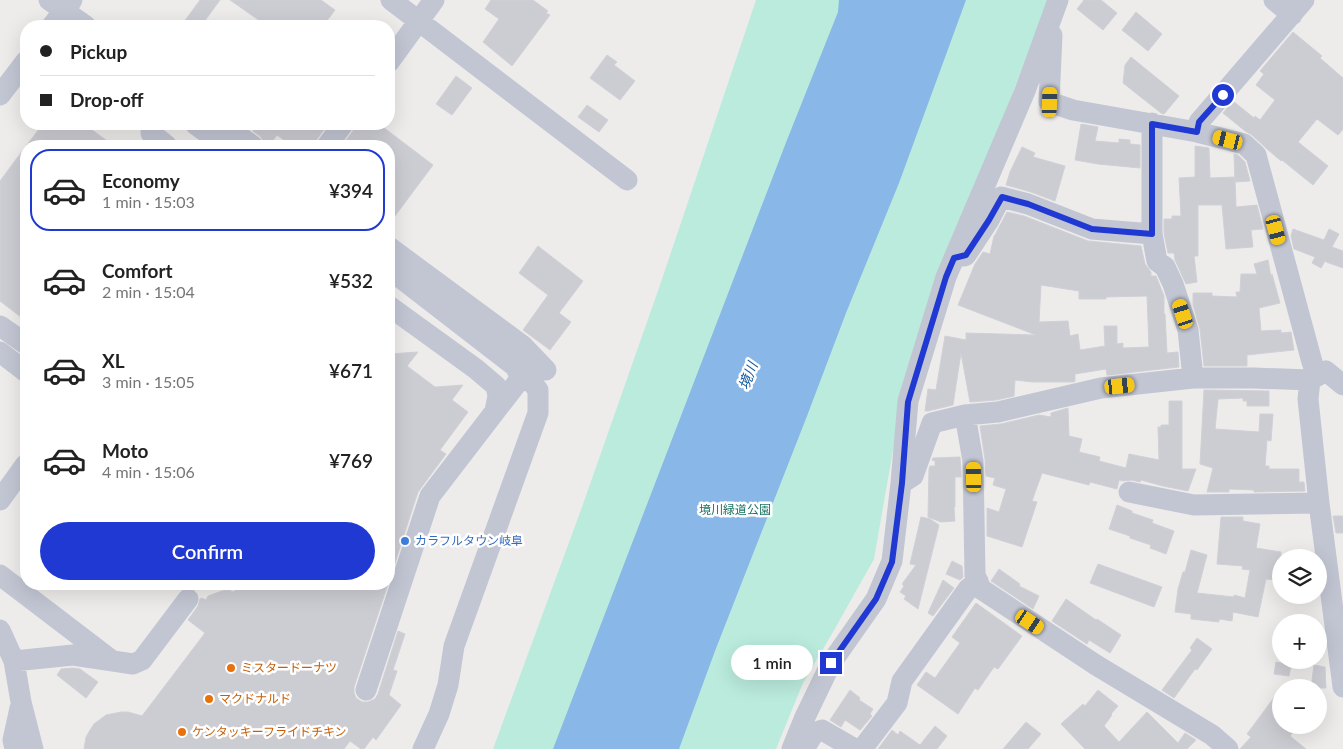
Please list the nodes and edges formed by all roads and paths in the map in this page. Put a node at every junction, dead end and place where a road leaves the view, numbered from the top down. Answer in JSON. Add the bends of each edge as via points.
{"nodes":[{"id":1,"x":391,"y":0,"type":"edge"},
{"id":2,"x":434,"y":0,"type":"edge"},
{"id":3,"x":1058,"y":0,"type":"edge"},
{"id":4,"x":1274,"y":0,"type":"edge"},
{"id":5,"x":1298,"y":7,"type":"edge"},
{"id":6,"x":59,"y":9,"type":"edge"},
{"id":7,"x":76,"y":20,"type":"edge"},
{"id":8,"x":419,"y":21,"type":"junction"},
{"id":9,"x":1050,"y":25,"type":"junction"},
{"id":10,"x":395,"y":54,"type":"edge"},
{"id":11,"x":20,"y":69,"type":"edge"},
{"id":12,"x":0,"y":95,"type":"edge"},
{"id":13,"x":1152,"y":124,"type":"junction"},
{"id":14,"x":151,"y":130,"type":"edge"},
{"id":15,"x":203,"y":130,"type":"edge"},
{"id":16,"x":230,"y":130,"type":"edge"},
{"id":17,"x":338,"y":130,"type":"edge"},
{"id":18,"x":1197,"y":132,"type":"junction"},
{"id":19,"x":160,"y":140,"type":"edge"},
{"id":20,"x":217,"y":140,"type":"edge"},
{"id":21,"x":245,"y":140,"type":"edge"},
{"id":22,"x":331,"y":140,"type":"edge"},
{"id":23,"x":627,"y":180,"type":"dead end"},
{"id":24,"x":1152,"y":234,"type":"junction"},
{"id":25,"x":395,"y":251,"type":"edge"},
{"id":26,"x":954,"y":258,"type":"junction"},
{"id":27,"x":395,"y":274,"type":"edge"},
{"id":28,"x":395,"y":310,"type":"edge"},
{"id":29,"x":0,"y":326,"type":"edge"},
{"id":30,"x":20,"y":340,"type":"edge"},
{"id":31,"x":0,"y":352,"type":"edge"},
{"id":32,"x":514,"y":365,"type":"junction"},
{"id":33,"x":20,"y":367,"type":"edge"},
{"id":34,"x":546,"y":370,"type":"dead end"},
{"id":35,"x":1193,"y":378,"type":"junction"},
{"id":36,"x":1314,"y":378,"type":"junction"},
{"id":37,"x":1343,"y":385,"type":"edge"},
{"id":38,"x":495,"y":411,"type":"junction"},
{"id":39,"x":965,"y":415,"type":"junction"},
{"id":40,"x":20,"y":472,"type":"edge"},
{"id":41,"x":902,"y":483,"type":"junction"},
{"id":42,"x":1129,"y":492,"type":"dead end"},
{"id":43,"x":0,"y":500,"type":"edge"},
{"id":44,"x":1319,"y":503,"type":"junction"},
{"id":45,"x":0,"y":575,"type":"edge"},
{"id":46,"x":978,"y":581,"type":"junction"},
{"id":47,"x":194,"y":591,"type":"edge"},
{"id":48,"x":0,"y":630,"type":"edge"},
{"id":49,"x":1340,"y":631,"type":"edge"},
{"id":50,"x":14,"y":661,"type":"junction"},
{"id":51,"x":113,"y":661,"type":"junction"},
{"id":52,"x":1343,"y":687,"type":"edge"},
{"id":53,"x":366,"y":690,"type":"dead end"},
{"id":54,"x":29,"y":747,"type":"edge"},
{"id":55,"x":423,"y":749,"type":"edge"},
{"id":56,"x":792,"y":749,"type":"edge"},
{"id":57,"x":804,"y":749,"type":"edge"},
{"id":58,"x":856,"y":749,"type":"edge"},
{"id":59,"x":862,"y":749,"type":"edge"},
{"id":60,"x":1228,"y":749,"type":"edge"}],
"edges":[{"from":1,"to":8,"type":"street"},
{"from":2,"to":8,"type":"street"},
{"from":3,"to":9,"type":"street"},
{"from":4,"to":5,"type":"street"},
{"from":5,"to":18,"type":"street","via":[[1199,122]]},
{"from":6,"to":7,"type":"street"},
{"from":8,"to":10,"type":"street"},
{"from":8,"to":23,"type":"street"},
{"from":9,"to":13,"type":"street","via":[[1050,102],[1073,110]]},
{"from":9,"to":26,"type":"street"},
{"from":11,"to":12,"type":"street"},
{"from":13,"to":18,"type":"street"},
{"from":13,"to":24,"type":"street"},
{"from":14,"to":19,"type":"street"},
{"from":15,"to":20,"type":"street"},
{"from":16,"to":21,"type":"street"},
{"from":17,"to":22,"type":"street"},
{"from":18,"to":36,"type":"street","via":[[1244,144],[1256,156]]},
{"from":24,"to":26,"type":"street","via":[[1092,229],[1002,197],[966,255]]},
{"from":24,"to":35,"type":"street","via":[[1157,261],[1165,267],[1173,284],[1188,330]]},
{"from":25,"to":34,"type":"street","via":[[523,346]]},
{"from":26,"to":41,"type":"street","via":[[908,402]]},
{"from":27,"to":32,"type":"street"},
{"from":28,"to":38,"type":"street","via":[[496,386]]},
{"from":29,"to":30,"type":"street"},
{"from":31,"to":33,"type":"street"},
{"from":32,"to":38,"type":"street","via":[[520,375],[517,383]]},
{"from":32,"to":55,"type":"street","via":[[538,390],[538,413],[454,646],[448,686]]},
{"from":35,"to":36,"type":"street"},
{"from":35,"to":39,"type":"street","via":[[1101,388],[998,412]]},
{"from":36,"to":37,"type":"street","via":[[1326,371]]},
{"from":36,"to":44,"type":"street","via":[[1308,400]]},
{"from":38,"to":53,"type":"street","via":[[430,496]]},
{"from":39,"to":41,"type":"street","via":[[932,423],[913,476]]},
{"from":39,"to":46,"type":"street","via":[[973,461],[975,575]]},
{"from":40,"to":43,"type":"street"},
{"from":41,"to":56,"type":"street","via":[[892,562],[876,599],[831,663]]},
{"from":42,"to":44,"type":"street","via":[[1194,505]]},
{"from":44,"to":49,"type":"street"},
{"from":45,"to":51,"type":"street"},
{"from":46,"to":59,"type":"street","via":[[968,589],[902,681],[897,703]]},
{"from":46,"to":60,"type":"street","via":[[981,589],[1096,665],[1212,735]]},
{"from":47,"to":51,"type":"street","via":[[142,660],[133,664]]},
{"from":48,"to":50,"type":"street"},
{"from":49,"to":52,"type":"street"},
{"from":50,"to":51,"type":"street","via":[[73,655]]},
{"from":50,"to":54,"type":"street","via":[[20,708],[13,740]]},
{"from":57,"to":58,"type":"street","via":[[814,733],[822,730]]}]}
